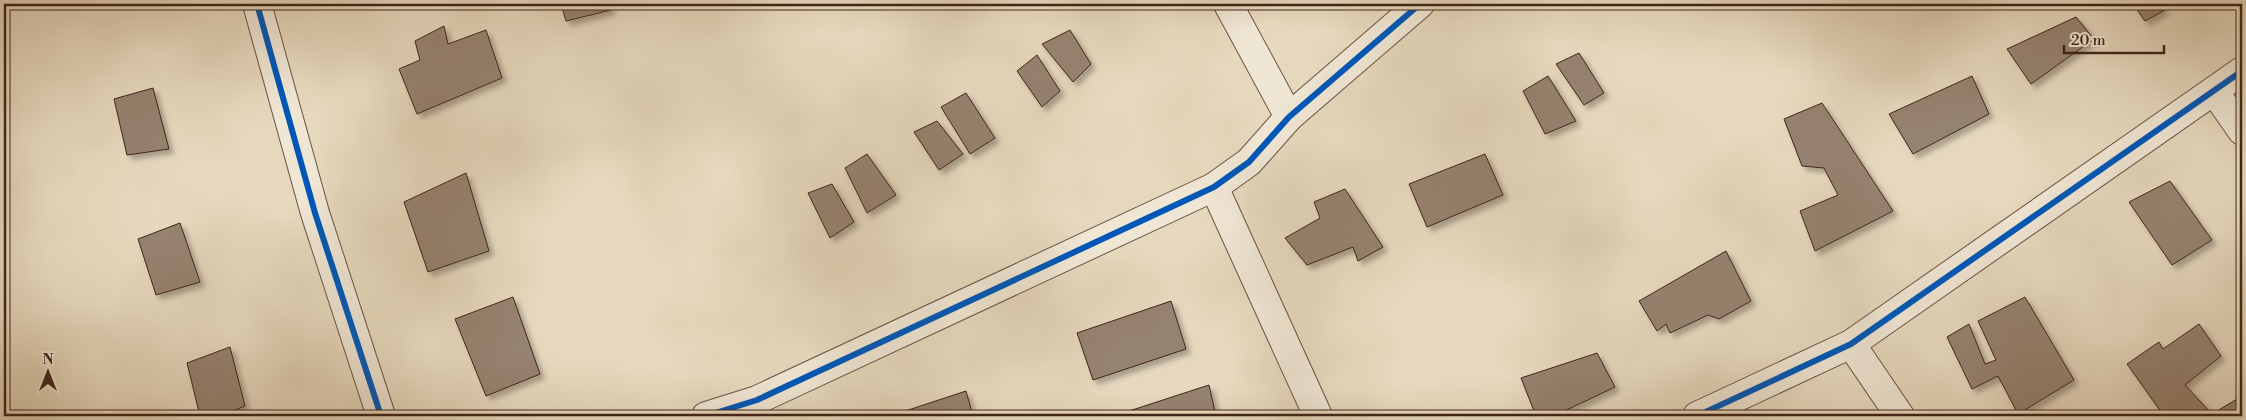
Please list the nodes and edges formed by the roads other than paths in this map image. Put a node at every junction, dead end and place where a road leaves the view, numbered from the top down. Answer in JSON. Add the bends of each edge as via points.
{"nodes":[{"id":1,"x":257,"y":4,"type":"edge"},
{"id":2,"x":1228,"y":4,"type":"edge"},
{"id":3,"x":1420,"y":4,"type":"edge"},
{"id":4,"x":2242,"y":71,"type":"edge"},
{"id":5,"x":2214,"y":91,"type":"junction"},
{"id":6,"x":1289,"y":117,"type":"junction"},
{"id":7,"x":2242,"y":131,"type":"edge"},
{"id":8,"x":1214,"y":187,"type":"junction"},
{"id":9,"x":1851,"y":344,"type":"junction"},
{"id":10,"x":760,"y":408,"type":"edge"},
{"id":11,"x":381,"y":416,"type":"edge"},
{"id":12,"x":706,"y":416,"type":"edge"},
{"id":13,"x":1318,"y":416,"type":"edge"},
{"id":14,"x":1697,"y":416,"type":"edge"},
{"id":15,"x":1900,"y":416,"type":"edge"}],
"edges":[{"from":1,"to":11,"type":"street","via":[[315,213]]},
{"from":2,"to":6,"type":"street"},
{"from":3,"to":6,"type":"street"},
{"from":4,"to":5,"type":"street"},
{"from":5,"to":7,"type":"street"},
{"from":5,"to":9,"type":"street"},
{"from":6,"to":8,"type":"street","via":[[1249,162]]},
{"from":8,"to":10,"type":"street"},
{"from":8,"to":13,"type":"street"},
{"from":9,"to":14,"type":"street"},
{"from":9,"to":15,"type":"street"},
{"from":10,"to":12,"type":"street"}]}
